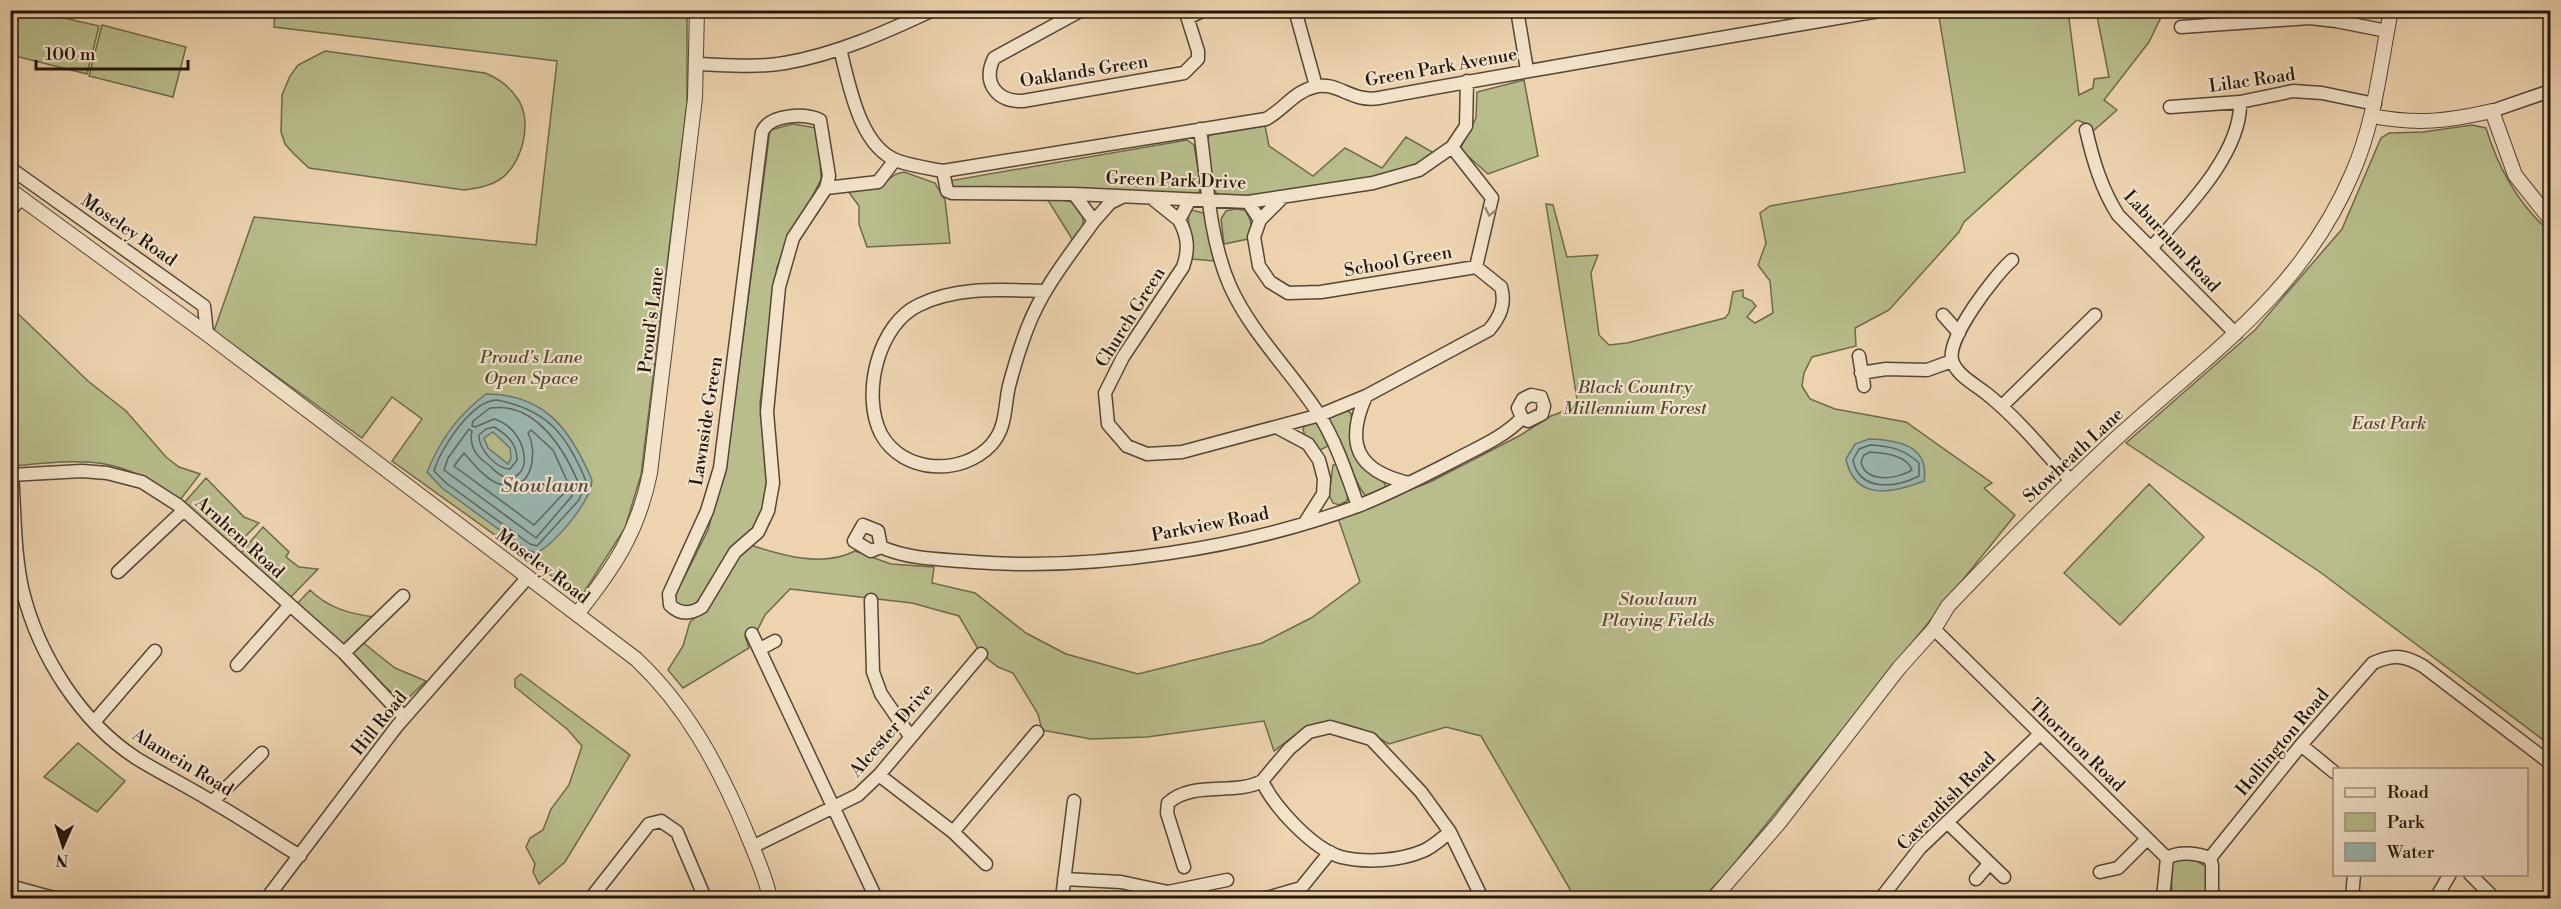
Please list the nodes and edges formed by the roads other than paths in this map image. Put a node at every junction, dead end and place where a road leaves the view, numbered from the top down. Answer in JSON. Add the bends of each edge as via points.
{"nodes":[{"id":1,"x":698,"y":10,"type":"edge"},
{"id":2,"x":933,"y":10,"type":"edge"},
{"id":3,"x":1082,"y":10,"type":"edge"},
{"id":4,"x":1204,"y":10,"type":"edge"},
{"id":5,"x":1517,"y":10,"type":"edge"},
{"id":6,"x":1884,"y":10,"type":"edge"},
{"id":7,"x":2391,"y":10,"type":"edge"},
{"id":8,"x":1296,"y":11,"type":"edge"},
{"id":9,"x":1186,"y":14,"type":"edge"},
{"id":10,"x":2181,"y":27,"type":"dead end"},
{"id":11,"x":2387,"y":32,"type":"junction"},
{"id":12,"x":840,"y":49,"type":"junction"},
{"id":13,"x":697,"y":64,"type":"junction"},
{"id":14,"x":1527,"y":70,"type":"junction"},
{"id":15,"x":1467,"y":81,"type":"junction"},
{"id":16,"x":1316,"y":86,"type":"junction"},
{"id":17,"x":2550,"y":91,"type":"edge"},
{"id":18,"x":2240,"y":102,"type":"junction"},
{"id":19,"x":2169,"y":107,"type":"dead end"},
{"id":20,"x":2373,"y":110,"type":"junction"},
{"id":21,"x":2492,"y":111,"type":"junction"},
{"id":22,"x":1200,"y":129,"type":"junction"},
{"id":23,"x":2086,"y":130,"type":"dead end"},
{"id":24,"x":1452,"y":147,"type":"junction"},
{"id":25,"x":895,"y":160,"type":"junction"},
{"id":26,"x":10,"y":168,"type":"edge"},
{"id":27,"x":943,"y":171,"type":"junction"},
{"id":28,"x":826,"y":188,"type":"junction"},
{"id":29,"x":16,"y":194,"type":"edge"},
{"id":30,"x":1074,"y":194,"type":"junction"},
{"id":31,"x":1124,"y":196,"type":"junction"},
{"id":32,"x":1283,"y":197,"type":"junction"},
{"id":33,"x":1150,"y":198,"type":"junction"},
{"id":34,"x":1189,"y":201,"type":"junction"},
{"id":35,"x":1210,"y":202,"type":"junction"},
{"id":36,"x":1248,"y":202,"type":"junction"},
{"id":37,"x":10,"y":211,"type":"edge"},
{"id":38,"x":2550,"y":219,"type":"edge"},
{"id":39,"x":1179,"y":220,"type":"junction"},
{"id":40,"x":1260,"y":220,"type":"junction"},
{"id":41,"x":1094,"y":221,"type":"junction"},
{"id":42,"x":2151,"y":248,"type":"junction"},
{"id":43,"x":2012,"y":260,"type":"dead end"},
{"id":44,"x":1476,"y":267,"type":"junction"},
{"id":45,"x":1044,"y":291,"type":"junction"},
{"id":46,"x":1943,"y":315,"type":"dead end"},
{"id":47,"x":2095,"y":315,"type":"dead end"},
{"id":48,"x":1959,"y":333,"type":"junction"},
{"id":49,"x":207,"y":334,"type":"junction"},
{"id":50,"x":2235,"y":334,"type":"junction"},
{"id":51,"x":1859,"y":356,"type":"dead end"},
{"id":52,"x":1952,"y":361,"type":"junction"},
{"id":53,"x":1861,"y":373,"type":"junction"},
{"id":54,"x":1864,"y":386,"type":"dead end"},
{"id":55,"x":1366,"y":396,"type":"junction"},
{"id":56,"x":2002,"y":406,"type":"junction"},
{"id":57,"x":1320,"y":415,"type":"junction"},
{"id":58,"x":1522,"y":418,"type":"dead end"},
{"id":59,"x":1278,"y":428,"type":"junction"},
{"id":60,"x":11,"y":475,"type":"edge"},
{"id":61,"x":2070,"y":480,"type":"junction"},
{"id":62,"x":1409,"y":483,"type":"junction"},
{"id":63,"x":1358,"y":506,"type":"junction"},
{"id":64,"x":184,"y":510,"type":"junction"},
{"id":65,"x":1304,"y":524,"type":"junction"},
{"id":66,"x":881,"y":547,"type":"dead end"},
{"id":67,"x":14,"y":569,"type":"edge"},
{"id":68,"x":118,"y":572,"type":"dead end"},
{"id":69,"x":528,"y":577,"type":"junction"},
{"id":70,"x":403,"y":596,"type":"dead end"},
{"id":71,"x":871,"y":600,"type":"dead end"},
{"id":72,"x":289,"y":606,"type":"junction"},
{"id":73,"x":578,"y":615,"type":"junction"},
{"id":74,"x":1934,"y":629,"type":"junction"},
{"id":75,"x":752,"y":634,"type":"dead end"},
{"id":76,"x":775,"y":641,"type":"dead end"},
{"id":77,"x":760,"y":649,"type":"junction"},
{"id":78,"x":155,"y":651,"type":"dead end"},
{"id":79,"x":344,"y":653,"type":"junction"},
{"id":80,"x":981,"y":654,"type":"dead end"},
{"id":81,"x":237,"y":664,"type":"dead end"},
{"id":82,"x":404,"y":717,"type":"junction"},
{"id":83,"x":94,"y":722,"type":"junction"},
{"id":84,"x":1037,"y":732,"type":"dead end"},
{"id":85,"x":2040,"y":734,"type":"junction"},
{"id":86,"x":910,"y":736,"type":"junction"},
{"id":87,"x":2301,"y":745,"type":"junction"},
{"id":88,"x":262,"y":753,"type":"dead end"},
{"id":89,"x":2550,"y":763,"type":"edge"},
{"id":90,"x":2333,"y":771,"type":"edge"},
{"id":91,"x":879,"y":775,"type":"junction"},
{"id":92,"x":1262,"y":781,"type":"junction"},
{"id":93,"x":213,"y":801,"type":"junction"},
{"id":94,"x":1074,"y":801,"type":"dead end"},
{"id":95,"x":833,"y":809,"type":"junction"},
{"id":96,"x":1947,"y":822,"type":"junction"},
{"id":97,"x":953,"y":832,"type":"junction"},
{"id":98,"x":1450,"y":832,"type":"junction"},
{"id":99,"x":2147,"y":838,"type":"junction"},
{"id":100,"x":752,"y":847,"type":"junction"},
{"id":101,"x":1330,"y":852,"type":"junction"},
{"id":102,"x":300,"y":856,"type":"junction"},
{"id":103,"x":2167,"y":858,"type":"junction"},
{"id":104,"x":2210,"y":858,"type":"junction"},
{"id":105,"x":986,"y":864,"type":"dead end"},
{"id":106,"x":1989,"y":864,"type":"junction"},
{"id":107,"x":1184,"y":867,"type":"dead end"},
{"id":108,"x":2100,"y":872,"type":"dead end"},
{"id":109,"x":2354,"y":876,"type":"edge"},
{"id":110,"x":2449,"y":876,"type":"edge"},
{"id":111,"x":2472,"y":876,"type":"edge"},
{"id":112,"x":2004,"y":877,"type":"dead end"},
{"id":113,"x":1064,"y":879,"type":"junction"},
{"id":114,"x":1976,"y":879,"type":"dead end"},
{"id":115,"x":1227,"y":880,"type":"dead end"},
{"id":116,"x":10,"y":886,"type":"edge"},
{"id":117,"x":54,"y":898,"type":"edge"},
{"id":118,"x":267,"y":898,"type":"edge"},
{"id":119,"x":591,"y":898,"type":"edge"},
{"id":120,"x":705,"y":898,"type":"edge"},
{"id":121,"x":770,"y":898,"type":"edge"},
{"id":122,"x":876,"y":898,"type":"edge"},
{"id":123,"x":1062,"y":898,"type":"edge"},
{"id":124,"x":1267,"y":898,"type":"edge"},
{"id":125,"x":1482,"y":898,"type":"edge"},
{"id":126,"x":1714,"y":898,"type":"edge"},
{"id":127,"x":1881,"y":898,"type":"edge"},
{"id":128,"x":2163,"y":898,"type":"edge"},
{"id":129,"x":2212,"y":898,"type":"edge"},
{"id":130,"x":2352,"y":898,"type":"edge"},
{"id":131,"x":2436,"y":898,"type":"edge"},
{"id":132,"x":2494,"y":898,"type":"edge"}],
"edges":[{"from":1,"to":13,"type":"street","name":"Proud's Lane"},
{"from":2,"to":12,"type":"street"},
{"from":3,"to":9,"type":"street","name":"Oaklands Green","via":[[994,58],[990,66],[994,91],[1002,98],[1023,101],[1184,73],[1198,59]]},
{"from":4,"to":9,"type":"street","name":"Oaklands Green"},
{"from":5,"to":14,"type":"street"},
{"from":6,"to":14,"type":"street","name":"Green Park Avenue"},
{"from":7,"to":11,"type":"street","name":"Stowheath Lane"},
{"from":8,"to":16,"type":"street"},
{"from":10,"to":11,"type":"street","via":[[2310,18]]},
{"from":11,"to":20,"type":"street","name":"Stowheath Lane"},
{"from":12,"to":13,"type":"street","via":[[784,63]]},
{"from":12,"to":25,"type":"street","via":[[857,115],[876,144]]},
{"from":13,"to":73,"type":"street","name":"Proud's Lane","via":[[646,494],[625,549]]},
{"from":14,"to":15,"type":"street","name":"Green Park Avenue"},
{"from":15,"to":16,"type":"street","name":"Green Park Avenue","via":[[1366,100],[1331,86]]},
{"from":15,"to":24,"type":"street","name":"Green Park Drive","via":[[1466,126]]},
{"from":16,"to":22,"type":"street","via":[[1299,92],[1266,119]]},
{"from":17,"to":21,"type":"street"},
{"from":18,"to":19,"type":"street","name":"Lilac Road"},
{"from":18,"to":20,"type":"street","name":"Lilac Road","via":[[2293,91],[2322,93]]},
{"from":18,"to":42,"type":"street","via":[[2238,124],[2211,176]]},
{"from":20,"to":21,"type":"street","via":[[2408,122],[2430,123]]},
{"from":20,"to":50,"type":"street","name":"Stowheath Lane","via":[[2352,176],[2316,242],[2274,297]]},
{"from":21,"to":38,"type":"street","via":[[2515,175]]},
{"from":22,"to":27,"type":"street"},
{"from":22,"to":35,"type":"street"},
{"from":23,"to":42,"type":"street","name":"Laburnum Road","via":[[2105,194],[2118,215]]},
{"from":24,"to":32,"type":"street","name":"Green Park Drive","via":[[1419,170],[1373,183]]},
{"from":24,"to":44,"type":"street","one_way":true,"via":[[1492,198]]},
{"from":25,"to":27,"type":"street"},
{"from":25,"to":28,"type":"street","via":[[878,182]]},
{"from":26,"to":49,"type":"street","name":"Moseley Road","via":[[204,306]]},
{"from":27,"to":30,"type":"street","name":"Green Park Drive","via":[[947,191],[952,193]]},
{"from":28,"to":28,"type":"street","name":"Lawnside Green","via":[[793,238],[778,287],[767,412],[773,483],[768,511],[758,532],[735,552],[702,607],[694,612],[680,612],[670,605],[669,594],[708,511],[720,468],[765,125],[776,118],[820,120],[830,176]]},
{"from":29,"to":37,"type":"street"},
{"from":29,"to":49,"type":"street","name":"Moseley Road"},
{"from":30,"to":31,"type":"street","name":"Green Park Drive"},
{"from":30,"to":41,"type":"street"},
{"from":31,"to":33,"type":"street","name":"Green Park Drive"},
{"from":31,"to":41,"type":"street","via":[[1110,203]]},
{"from":32,"to":36,"type":"street","name":"Green Park Drive"},
{"from":32,"to":40,"type":"street"},
{"from":33,"to":34,"type":"street","name":"Green Park Drive"},
{"from":33,"to":39,"type":"street"},
{"from":34,"to":35,"type":"street","name":"Green Park Drive"},
{"from":34,"to":39,"type":"street"},
{"from":35,"to":36,"type":"street","name":"Green Park Drive"},
{"from":35,"to":57,"type":"street","via":[[1224,273],[1244,313]]},
{"from":36,"to":40,"type":"street"},
{"from":39,"to":59,"type":"street","name":"Church Green","via":[[1186,237],[1185,261],[1123,357],[1105,393],[1108,424],[1127,446],[1147,454],[1182,453]]},
{"from":40,"to":44,"type":"street","name":"School Green","via":[[1254,237],[1259,266],[1270,282],[1288,293],[1321,292]]},
{"from":41,"to":45,"type":"street"},
{"from":42,"to":50,"type":"street","name":"Laburnum Road"},
{"from":43,"to":48,"type":"street","via":[[1994,276]]},
{"from":44,"to":55,"type":"street","name":"School Green","via":[[1501,287],[1503,303],[1489,330]]},
{"from":45,"to":45,"type":"street","via":[[1012,379],[1005,422],[992,444],[980,455],[950,468],[919,463],[893,448],[882,435],[873,401],[879,358],[896,323],[919,305],[968,291]]},
{"from":46,"to":48,"type":"street"},
{"from":47,"to":56,"type":"street"},
{"from":48,"to":52,"type":"street","via":[[1953,344]]},
{"from":49,"to":69,"type":"street","name":"Moseley Road"},
{"from":50,"to":61,"type":"street","name":"Stowheath Lane"},
{"from":51,"to":53,"type":"street"},
{"from":52,"to":53,"type":"street","via":[[1927,370]]},
{"from":52,"to":56,"type":"street","via":[[1956,370]]},
{"from":53,"to":54,"type":"street"},
{"from":55,"to":57,"type":"street","name":"School Green"},
{"from":55,"to":62,"type":"street","via":[[1354,430],[1358,451],[1385,476]]},
{"from":56,"to":61,"type":"street"},
{"from":57,"to":59,"type":"street","name":"Church Green"},
{"from":57,"to":63,"type":"street"},
{"from":58,"to":62,"type":"street","name":"Parkview Road","via":[[1503,434]]},
{"from":59,"to":65,"type":"street","via":[[1308,444],[1319,460],[1324,478],[1323,494]]},
{"from":60,"to":64,"type":"street","name":"Arnhem Road","via":[[107,473],[142,482]]},
{"from":60,"to":67,"type":"street","name":"Alamein Road"},
{"from":61,"to":74,"type":"street","name":"Stowheath Lane","via":[[1948,606]]},
{"from":62,"to":63,"type":"street","name":"Parkview Road"},
{"from":63,"to":65,"type":"street","name":"Parkview Road"},
{"from":64,"to":68,"type":"street"},
{"from":64,"to":72,"type":"street","name":"Arnhem Road"},
{"from":65,"to":66,"type":"street","name":"Parkview Road","via":[[1217,544],[1129,558],[1032,563],[903,556]]},
{"from":67,"to":83,"type":"street","name":"Alamein Road","via":[[49,655],[70,692]]},
{"from":69,"to":73,"type":"street","name":"Moseley Road"},
{"from":69,"to":82,"type":"street","name":"Hill Road"},
{"from":70,"to":79,"type":"street"},
{"from":71,"to":86,"type":"street","via":[[873,672],[881,694]]},
{"from":72,"to":79,"type":"street","name":"Arnhem Road"},
{"from":72,"to":81,"type":"street"},
{"from":73,"to":100,"type":"street","name":"Moseley Road","via":[[636,659],[681,708],[715,764]]},
{"from":74,"to":85,"type":"street","name":"Thornton Road"},
{"from":74,"to":126,"type":"street","name":"Stowheath Lane"},
{"from":75,"to":77,"type":"street"},
{"from":76,"to":77,"type":"street"},
{"from":77,"to":95,"type":"street"},
{"from":78,"to":83,"type":"street"},
{"from":79,"to":82,"type":"street","name":"Arnhem Road"},
{"from":80,"to":86,"type":"street","name":"Alcester Drive"},
{"from":82,"to":102,"type":"street","name":"Hill Road"},
{"from":83,"to":93,"type":"street","name":"Alamein Road","via":[[136,758]]},
{"from":84,"to":97,"type":"street","via":[[1032,747]]},
{"from":85,"to":96,"type":"street","name":"Cavendish Road"},
{"from":85,"to":99,"type":"street","name":"Thornton Road"},
{"from":86,"to":91,"type":"street","name":"Alcester Drive"},
{"from":87,"to":89,"type":"street","name":"Hollington Road","via":[[2373,663],[2387,656],[2405,656]]},
{"from":87,"to":90,"type":"street"},
{"from":87,"to":104,"type":"street","name":"Hollington Road"},
{"from":88,"to":93,"type":"street"},
{"from":91,"to":95,"type":"street","name":"Alcester Drive","via":[[858,795]]},
{"from":91,"to":97,"type":"street"},
{"from":92,"to":98,"type":"street","via":[[1309,732],[1330,728],[1349,732],[1371,739],[1383,750]]},
{"from":92,"to":101,"type":"street","via":[[1292,824]]},
{"from":92,"to":107,"type":"street","via":[[1254,786],[1206,789],[1168,803],[1167,813]]},
{"from":93,"to":102,"type":"street","name":"Alamein Road"},
{"from":94,"to":113,"type":"street"},
{"from":95,"to":100,"type":"street","name":"Alcester Drive"},
{"from":95,"to":122,"type":"street"},
{"from":96,"to":106,"type":"street"},
{"from":96,"to":127,"type":"street","name":"Cavendish Road","via":[[1920,848]]},
{"from":97,"to":105,"type":"street"},
{"from":98,"to":101,"type":"street","via":[[1424,851],[1398,858],[1361,859]]},
{"from":98,"to":125,"type":"street"},
{"from":99,"to":103,"type":"street","name":"Thornton Road"},
{"from":99,"to":108,"type":"street","via":[[2118,868]]},
{"from":100,"to":121,"type":"street","name":"Moseley Road"},
{"from":101,"to":124,"type":"street","via":[[1301,888]]},
{"from":102,"to":118,"type":"street","name":"Hill Road"},
{"from":103,"to":104,"type":"street","via":[[2174,854],[2201,854]]},
{"from":103,"to":128,"type":"street"},
{"from":104,"to":129,"type":"street"},
{"from":106,"to":112,"type":"street"},
{"from":106,"to":114,"type":"street"},
{"from":109,"to":130,"type":"street"},
{"from":110,"to":131,"type":"street"},
{"from":111,"to":132,"type":"street"},
{"from":113,"to":115,"type":"street","via":[[1121,882],[1168,892]]},
{"from":113,"to":123,"type":"street"},
{"from":116,"to":117,"type":"street"},
{"from":119,"to":120,"type":"street","via":[[649,824],[661,821],[677,832]]}]}
